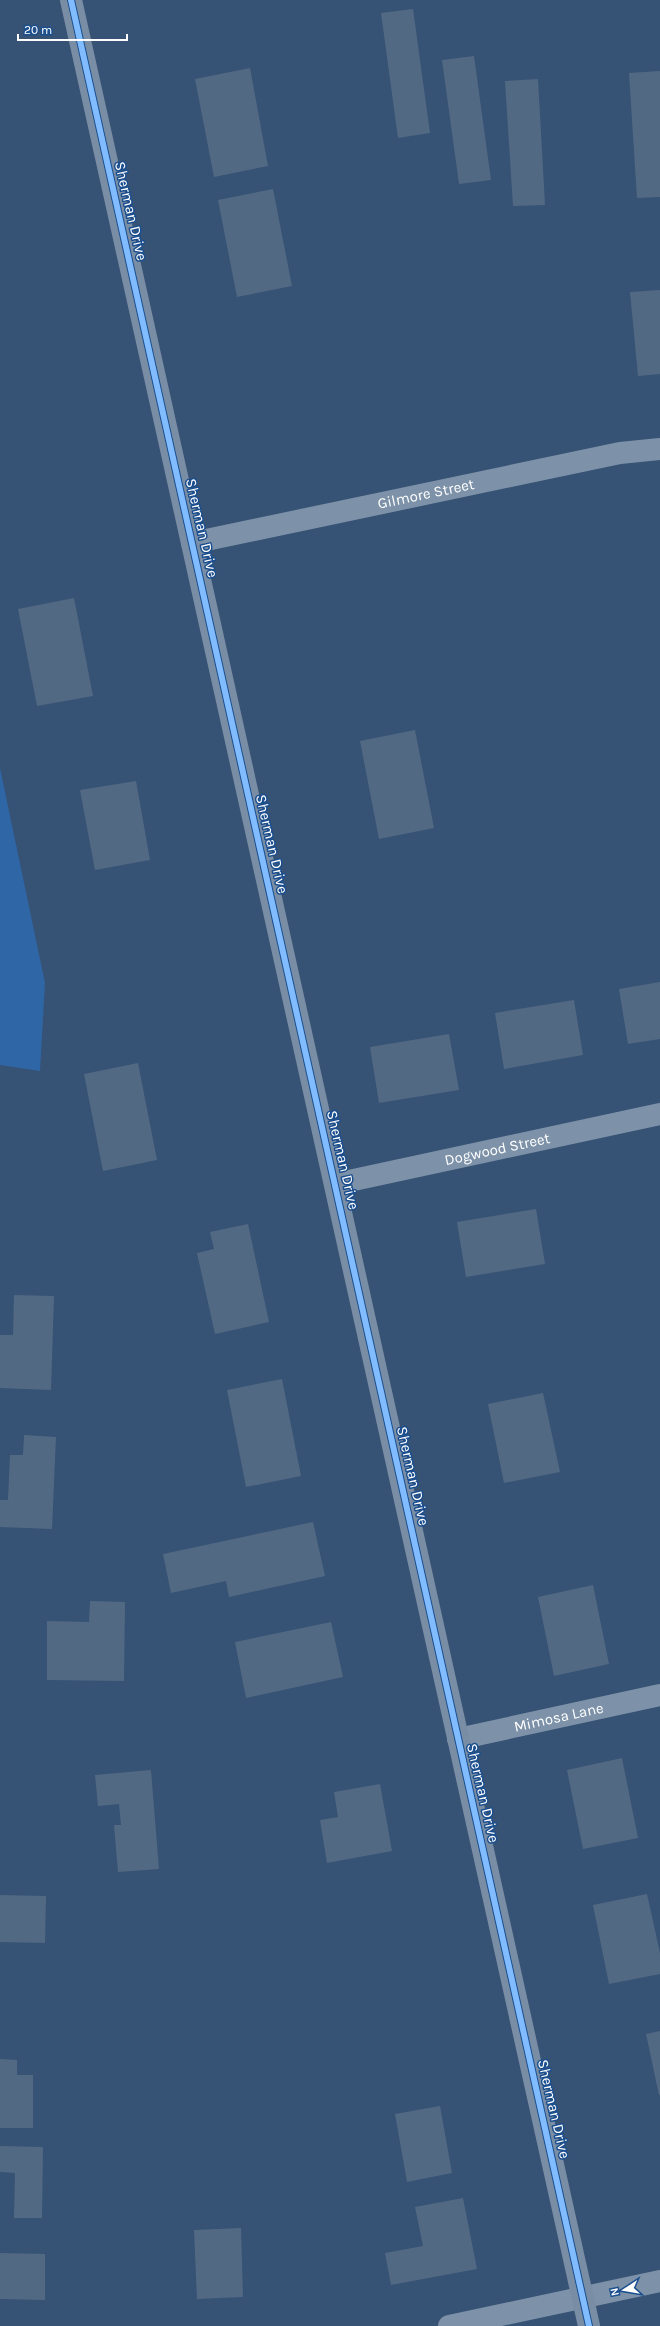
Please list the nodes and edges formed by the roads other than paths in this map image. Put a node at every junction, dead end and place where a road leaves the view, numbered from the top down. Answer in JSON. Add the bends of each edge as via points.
{"nodes":[{"id":1,"x":71,"y":0,"type":"edge"},
{"id":2,"x":660,"y":449,"type":"edge"},
{"id":3,"x":192,"y":543,"type":"junction"},
{"id":4,"x":660,"y":1114,"type":"edge"},
{"id":5,"x":335,"y":1184,"type":"junction"},
{"id":6,"x":660,"y":1695,"type":"edge"},
{"id":7,"x":458,"y":1739,"type":"junction"},
{"id":8,"x":660,"y":2281,"type":"edge"},
{"id":9,"x":582,"y":2297,"type":"junction"},
{"id":10,"x":449,"y":2326,"type":"edge"},
{"id":11,"x":589,"y":2326,"type":"edge"}],
"edges":[{"from":1,"to":3,"type":"street","name":"Sherman Drive"},
{"from":2,"to":3,"type":"street","name":"Gilmore Street","via":[[620,453]]},
{"from":3,"to":5,"type":"street","name":"Sherman Drive"},
{"from":4,"to":5,"type":"street","name":"Dogwood Street"},
{"from":5,"to":7,"type":"street","name":"Sherman Drive"},
{"from":6,"to":7,"type":"street","name":"Mimosa Lane"},
{"from":7,"to":9,"type":"street","name":"Sherman Drive"},
{"from":8,"to":9,"type":"street"},
{"from":9,"to":10,"type":"street"},
{"from":9,"to":11,"type":"street","name":"Sherman Drive"}]}
